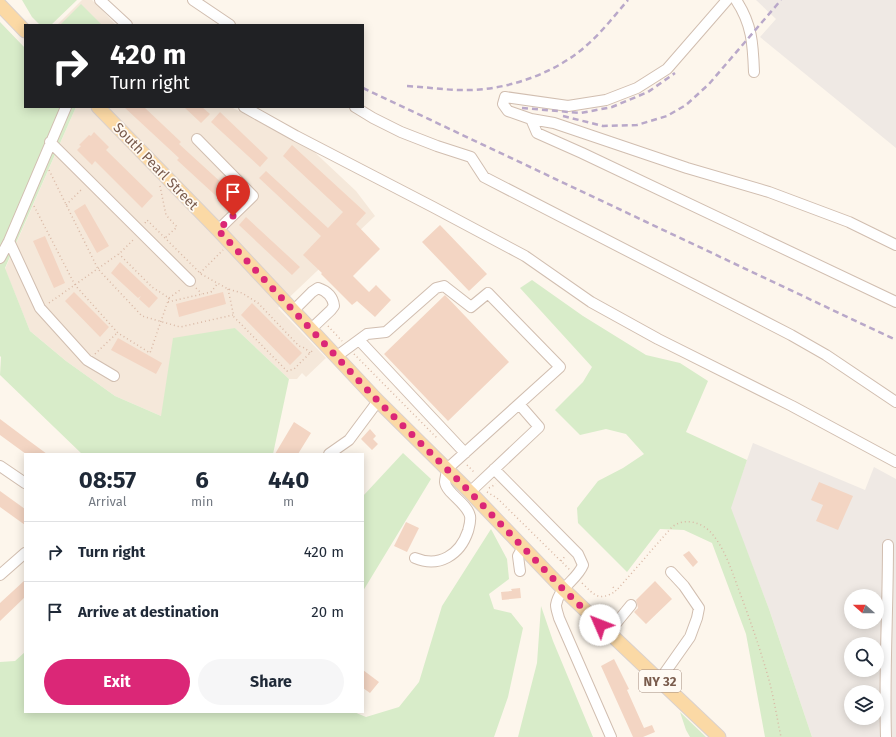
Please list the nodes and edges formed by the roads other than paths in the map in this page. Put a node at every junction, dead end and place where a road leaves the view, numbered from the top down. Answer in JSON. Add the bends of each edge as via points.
{"nodes":[{"id":1,"x":100,"y":0,"type":"edge"},
{"id":2,"x":193,"y":0,"type":"edge"},
{"id":3,"x":727,"y":0,"type":"edge"},
{"id":4,"x":736,"y":0,"type":"edge"},
{"id":5,"x":2,"y":5,"type":"edge"},
{"id":6,"x":126,"y":24,"type":"edge"},
{"id":7,"x":229,"y":24,"type":"edge"},
{"id":8,"x":24,"y":30,"type":"edge"},
{"id":9,"x":754,"y":72,"type":"dead end"},
{"id":10,"x":66,"y":108,"type":"edge"},
{"id":11,"x":99,"y":108,"type":"edge"},
{"id":12,"x":246,"y":108,"type":"edge"},
{"id":13,"x":357,"y":108,"type":"edge"},
{"id":14,"x":531,"y":120,"type":"junction"},
{"id":15,"x":197,"y":139,"type":"dead end"},
{"id":16,"x":50,"y":142,"type":"junction"},
{"id":17,"x":218,"y":230,"type":"junction"},
{"id":18,"x":9,"y":241,"type":"junction"},
{"id":19,"x":896,"y":244,"type":"edge"},
{"id":20,"x":0,"y":258,"type":"edge"},
{"id":21,"x":190,"y":281,"type":"dead end"},
{"id":22,"x":896,"y":302,"type":"edge"},
{"id":23,"x":297,"y":307,"type":"junction"},
{"id":24,"x":311,"y":329,"type":"junction"},
{"id":25,"x":363,"y":337,"type":"junction"},
{"id":26,"x":337,"y":356,"type":"junction"},
{"id":27,"x":114,"y":376,"type":"dead end"},
{"id":28,"x":378,"y":401,"type":"junction"},
{"id":29,"x":896,"y":402,"type":"edge"},
{"id":30,"x":519,"y":404,"type":"junction"},
{"id":31,"x":330,"y":453,"type":"edge"},
{"id":32,"x":465,"y":453,"type":"junction"},
{"id":33,"x":896,"y":462,"type":"edge"},
{"id":34,"x":0,"y":466,"type":"edge"},
{"id":35,"x":447,"y":469,"type":"junction"},
{"id":36,"x":494,"y":469,"type":"junction"},
{"id":37,"x":24,"y":482,"type":"edge"},
{"id":38,"x":470,"y":492,"type":"junction"},
{"id":39,"x":888,"y":545,"type":"dead end"},
{"id":40,"x":523,"y":547,"type":"junction"},
{"id":41,"x":24,"y":554,"type":"edge"},
{"id":42,"x":415,"y":558,"type":"dead end"},
{"id":43,"x":520,"y":571,"type":"dead end"},
{"id":44,"x":671,"y":572,"type":"dead end"},
{"id":45,"x":0,"y":575,"type":"edge"},
{"id":46,"x":563,"y":589,"type":"junction"},
{"id":47,"x":631,"y":605,"type":"dead end"},
{"id":48,"x":608,"y":633,"type":"junction"},
{"id":49,"x":659,"y":681,"type":"junction"},
{"id":50,"x":611,"y":737,"type":"edge"},
{"id":51,"x":719,"y":737,"type":"edge"},
{"id":52,"x":886,"y":737,"type":"edge"}],
"edges":[{"from":1,"to":6,"type":"street"},
{"from":2,"to":7,"type":"street"},
{"from":3,"to":14,"type":"street","via":[[667,69],[638,88],[606,100],[568,106],[505,97],[503,104],[508,111]]},
{"from":4,"to":9,"type":"street","via":[[752,34]]},
{"from":5,"to":8,"type":"main road"},
{"from":10,"to":16,"type":"street"},
{"from":11,"to":17,"type":"main road","name":"South Pearl Street","number":"NY 32"},
{"from":12,"to":33,"type":"street","via":[[525,256],[591,302],[658,339],[792,406]]},
{"from":13,"to":29,"type":"street","via":[[401,132],[471,157],[484,177],[791,335]]},
{"from":14,"to":19,"type":"street","via":[[554,124],[769,192],[849,222]]},
{"from":14,"to":22,"type":"street","via":[[537,133]]},
{"from":15,"to":17,"type":"street","via":[[253,196]]},
{"from":16,"to":18,"type":"street"},
{"from":16,"to":21,"type":"street"},
{"from":17,"to":23,"type":"main road","name":"South Pearl Street","number":"NY 32"},
{"from":18,"to":20,"type":"street"},
{"from":18,"to":27,"type":"street","via":[[40,308],[87,360]]},
{"from":23,"to":24,"type":"main road","name":"South Pearl Street","number":"NY 32"},
{"from":23,"to":24,"type":"street","via":[[318,288],[325,291],[333,300],[334,306],[331,310]]},
{"from":24,"to":26,"type":"main road","name":"South Pearl Street","number":"NY 32"},
{"from":25,"to":26,"type":"street"},
{"from":25,"to":30,"type":"street","via":[[386,332],[436,288],[444,286],[471,307],[488,293],[560,367]]},
{"from":25,"to":32,"type":"street"},
{"from":26,"to":28,"type":"main road","name":"South Pearl Street","number":"NY 32"},
{"from":28,"to":31,"type":"street","via":[[349,440]]},
{"from":28,"to":35,"type":"main road","name":"South Pearl Street","number":"NY 32"},
{"from":30,"to":32,"type":"street"},
{"from":30,"to":36,"type":"street","via":[[539,427]]},
{"from":32,"to":35,"type":"street"},
{"from":34,"to":37,"type":"street"},
{"from":35,"to":38,"type":"main road","name":"South Pearl Street","number":"NY 32"},
{"from":35,"to":42,"type":"street","via":[[447,487],[462,502],[470,516],[466,537],[458,550],[447,558],[425,562]]},
{"from":36,"to":38,"type":"street"},
{"from":36,"to":46,"type":"street","via":[[578,554],[583,565]]},
{"from":38,"to":40,"type":"main road","name":"South Pearl Street","number":"NY 32"},
{"from":39,"to":52,"type":"street"},
{"from":40,"to":43,"type":"street","via":[[518,556]]},
{"from":40,"to":46,"type":"main road","name":"South Pearl Street","number":"NY 32"},
{"from":41,"to":45,"type":"street"},
{"from":44,"to":49,"type":"street","via":[[699,608],[690,637]]},
{"from":46,"to":48,"type":"main road","name":"South Pearl Street","number":"NY 32"},
{"from":46,"to":50,"type":"street","via":[[556,605],[558,618]]},
{"from":47,"to":48,"type":"street"},
{"from":48,"to":49,"type":"main road","name":"South Pearl Street","number":"NY 32"},
{"from":49,"to":51,"type":"main road","name":"South Pearl Street","number":"NY 32"}]}
